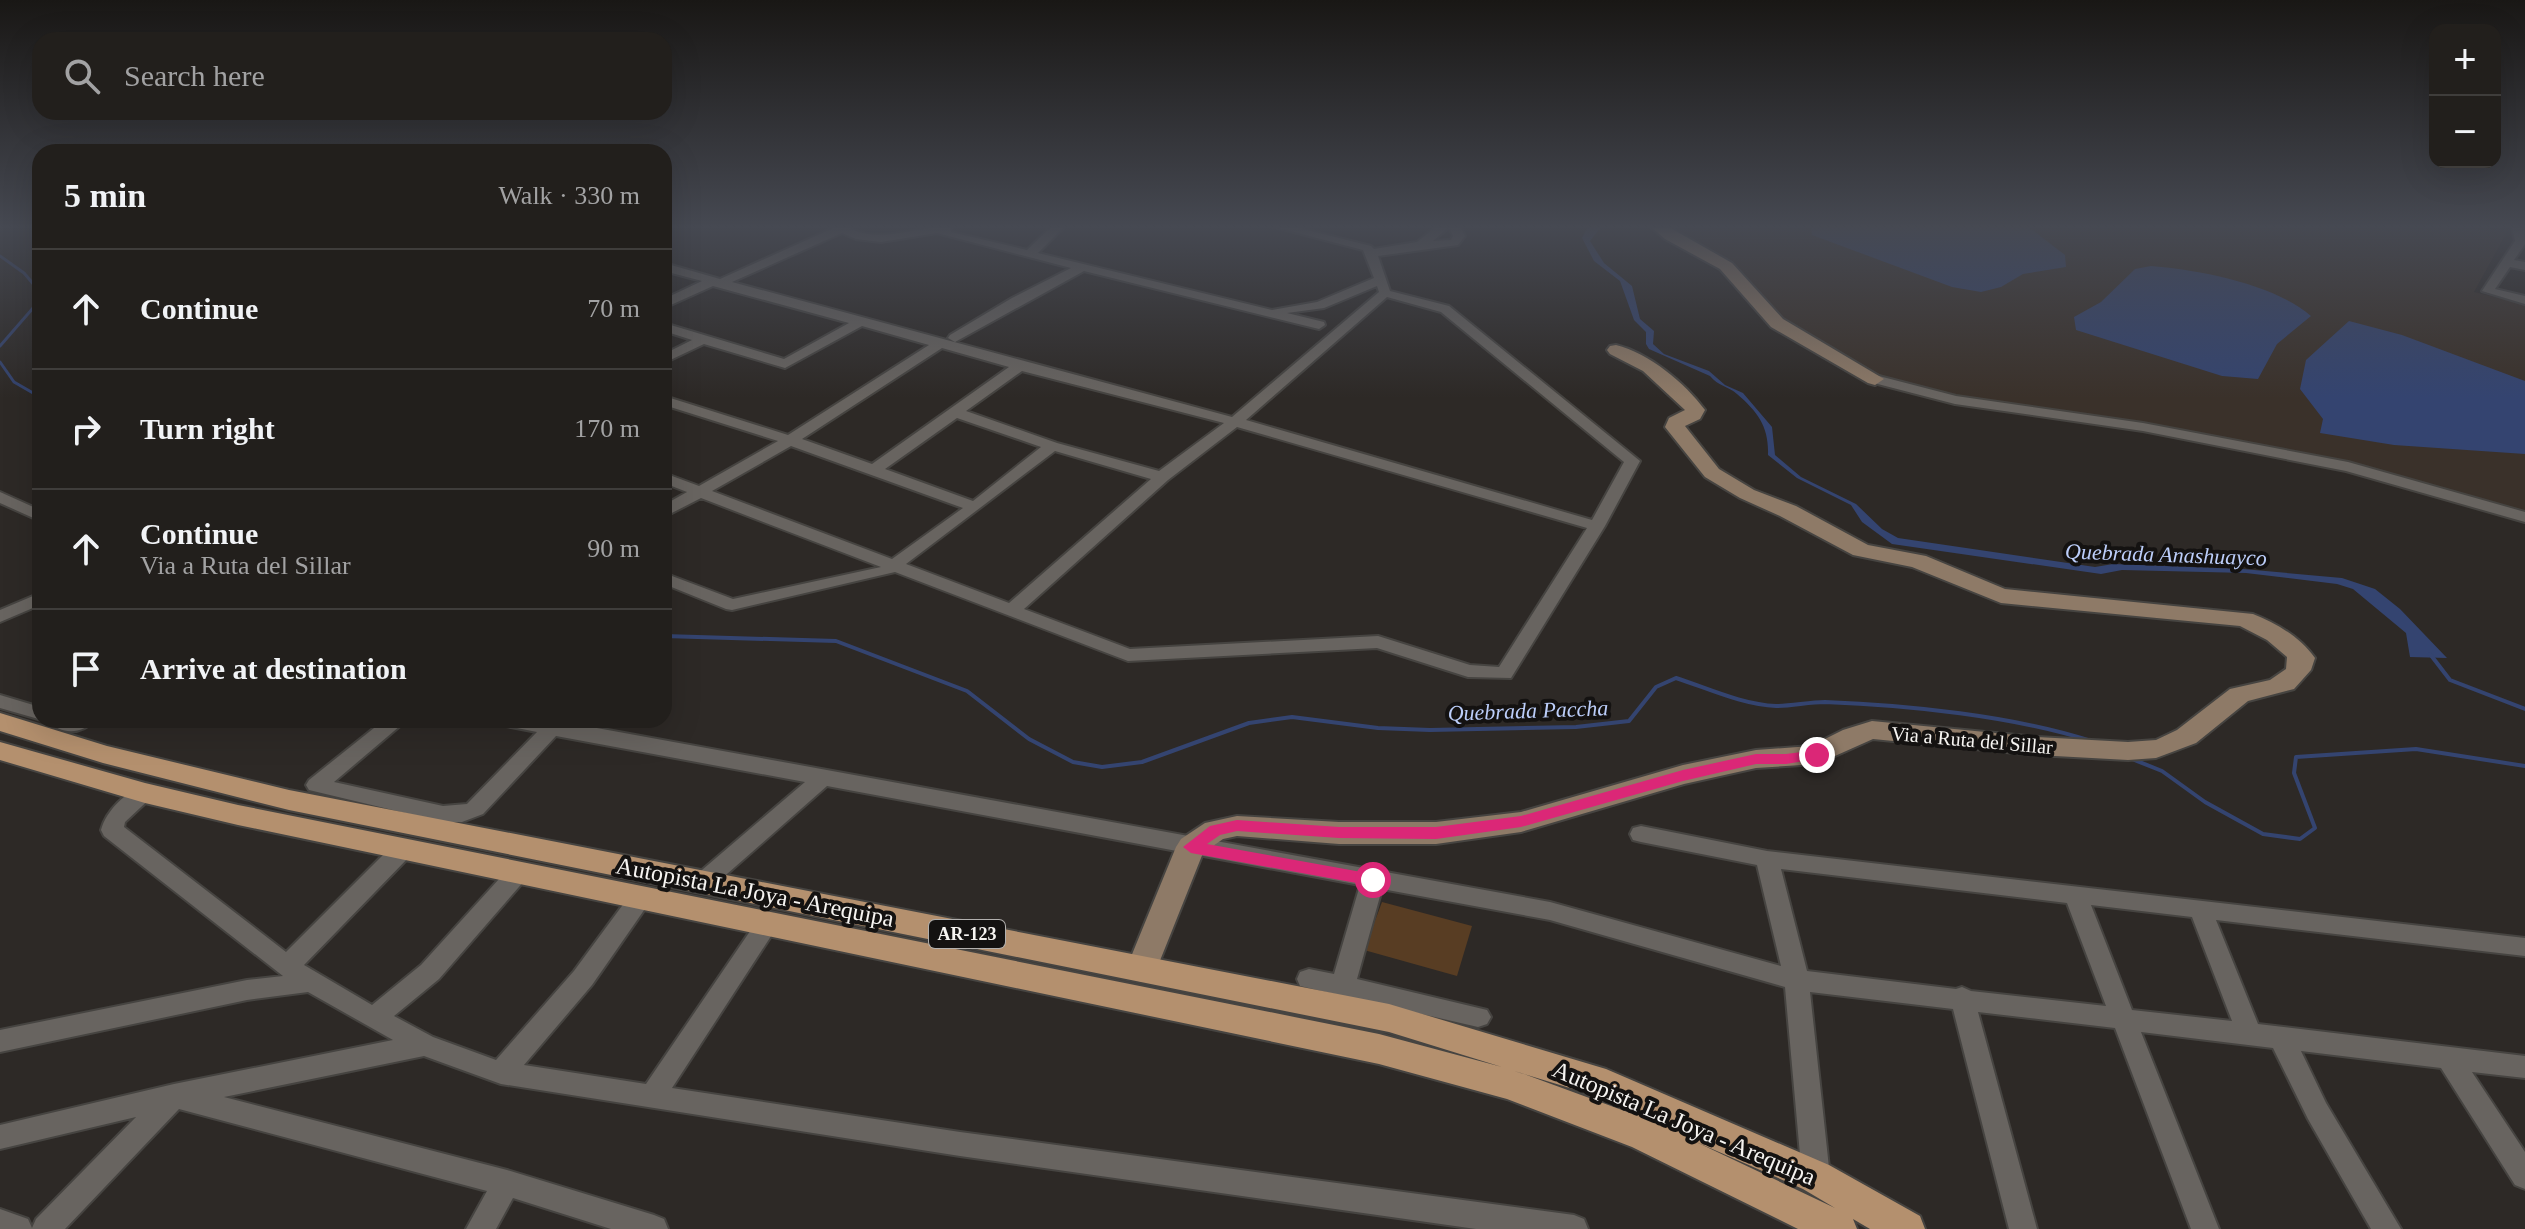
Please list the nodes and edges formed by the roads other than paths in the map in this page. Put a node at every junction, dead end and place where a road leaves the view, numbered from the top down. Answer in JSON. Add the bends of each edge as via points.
{"nodes":[{"id":1,"x":715,"y":283,"type":"edge"},
{"id":2,"x":716,"y":283,"type":"edge"},
{"id":3,"x":758,"y":283,"type":"edge"},
{"id":4,"x":1051,"y":283,"type":"edge"},
{"id":5,"x":1152,"y":283,"type":"edge"},
{"id":6,"x":1382,"y":283,"type":"edge"},
{"id":7,"x":1742,"y":283,"type":"edge"},
{"id":8,"x":2492,"y":283,"type":"edge"},
{"id":9,"x":1383,"y":287,"type":"junction"},
{"id":10,"x":2525,"y":300,"type":"edge"},
{"id":11,"x":672,"y":301,"type":"edge"},
{"id":12,"x":1267,"y":313,"type":"junction"},
{"id":13,"x":860,"y":322,"type":"junction"},
{"id":14,"x":1319,"y":325,"type":"dead end"},
{"id":15,"x":672,"y":329,"type":"edge"},
{"id":16,"x":703,"y":339,"type":"junction"},
{"id":17,"x":947,"y":341,"type":"junction"},
{"id":18,"x":1616,"y":350,"type":"dead end"},
{"id":19,"x":672,"y":355,"type":"edge"},
{"id":20,"x":1020,"y":366,"type":"junction"},
{"id":21,"x":1109,"y":379,"type":"dead end"},
{"id":22,"x":1875,"y":379,"type":"joint"},
{"id":23,"x":672,"y":403,"type":"edge"},
{"id":24,"x":956,"y":413,"type":"junction"},
{"id":25,"x":1235,"y":422,"type":"junction"},
{"id":26,"x":790,"y":440,"type":"junction"},
{"id":27,"x":1052,"y":446,"type":"junction"},
{"id":28,"x":873,"y":471,"type":"junction"},
{"id":29,"x":1162,"y":477,"type":"junction"},
{"id":30,"x":672,"y":481,"type":"edge"},
{"id":31,"x":701,"y":491,"type":"junction"},
{"id":32,"x":0,"y":497,"type":"edge"},
{"id":33,"x":672,"y":507,"type":"edge"},
{"id":34,"x":975,"y":507,"type":"junction"},
{"id":35,"x":32,"y":512,"type":"edge"},
{"id":36,"x":2525,"y":517,"type":"edge"},
{"id":37,"x":1597,"y":526,"type":"junction"},
{"id":38,"x":893,"y":567,"type":"junction"},
{"id":39,"x":672,"y":581,"type":"edge"},
{"id":40,"x":32,"y":604,"type":"edge"},
{"id":41,"x":1011,"y":611,"type":"junction"},
{"id":42,"x":0,"y":617,"type":"edge"},
{"id":43,"x":0,"y":701,"type":"edge"},
{"id":44,"x":32,"y":711,"type":"edge"},
{"id":45,"x":0,"y":722,"type":"edge"},
{"id":46,"x":387,"y":728,"type":"edge"},
{"id":47,"x":552,"y":728,"type":"edge"},
{"id":48,"x":558,"y":728,"type":"edge"},
{"id":49,"x":0,"y":751,"type":"edge"},
{"id":50,"x":821,"y":779,"type":"junction"},
{"id":51,"x":145,"y":793,"type":"junction"},
{"id":52,"x":435,"y":821,"type":"junction"},
{"id":53,"x":1641,"y":834,"type":"dead end"},
{"id":54,"x":1191,"y":847,"type":"junction"},
{"id":55,"x":402,"y":850,"type":"junction"},
{"id":56,"x":1767,"y":859,"type":"junction"},
{"id":57,"x":517,"y":874,"type":"junction"},
{"id":58,"x":1373,"y":880,"type":"junction"},
{"id":59,"x":703,"y":882,"type":"junction"},
{"id":60,"x":2075,"y":894,"type":"junction"},
{"id":61,"x":641,"y":897,"type":"junction"},
{"id":62,"x":2200,"y":908,"type":"junction"},
{"id":63,"x":767,"y":924,"type":"junction"},
{"id":64,"x":2525,"y":947,"type":"edge"},
{"id":65,"x":287,"y":966,"type":"junction"},
{"id":66,"x":1142,"y":969,"type":"junction"},
{"id":67,"x":1309,"y":979,"type":"dead end"},
{"id":68,"x":1797,"y":980,"type":"junction"},
{"id":69,"x":312,"y":982,"type":"junction"},
{"id":70,"x":1343,"y":986,"type":"junction"},
{"id":71,"x":1962,"y":997,"type":"junction"},
{"id":72,"x":1478,"y":1017,"type":"dead end"},
{"id":73,"x":2122,"y":1018,"type":"junction"},
{"id":74,"x":373,"y":1019,"type":"junction"},
{"id":75,"x":2249,"y":1033,"type":"junction"},
{"id":76,"x":2281,"y":1037,"type":"junction"},
{"id":77,"x":0,"y":1041,"type":"edge"},
{"id":78,"x":424,"y":1045,"type":"junction"},
{"id":79,"x":2448,"y":1057,"type":"junction"},
{"id":80,"x":2525,"y":1067,"type":"edge"},
{"id":81,"x":501,"y":1073,"type":"junction"},
{"id":82,"x":174,"y":1096,"type":"junction"},
{"id":83,"x":651,"y":1098,"type":"junction"},
{"id":84,"x":0,"y":1137,"type":"edge"},
{"id":85,"x":2525,"y":1176,"type":"edge"},
{"id":86,"x":1816,"y":1177,"type":"junction"},
{"id":87,"x":507,"y":1183,"type":"junction"},
{"id":88,"x":0,"y":1223,"type":"edge"},
{"id":89,"x":18,"y":1229,"type":"edge"},
{"id":90,"x":46,"y":1229,"type":"edge"},
{"id":91,"x":480,"y":1229,"type":"edge"},
{"id":92,"x":654,"y":1229,"type":"edge"},
{"id":93,"x":1574,"y":1229,"type":"edge"},
{"id":94,"x":1838,"y":1229,"type":"edge"},
{"id":95,"x":1906,"y":1229,"type":"edge"},
{"id":96,"x":2023,"y":1229,"type":"edge"},
{"id":97,"x":2205,"y":1229,"type":"edge"},
{"id":98,"x":2387,"y":1229,"type":"edge"}],
"edges":[{"from":1,"to":11,"type":"street"},
{"from":2,"to":13,"type":"street"},
{"from":3,"to":17,"type":"street"},
{"from":4,"to":17,"type":"street"},
{"from":5,"to":12,"type":"street"},
{"from":6,"to":9,"type":"street"},
{"from":7,"to":22,"type":"street","via":[[1777,323]]},
{"from":8,"to":10,"type":"street","via":[[2488,291]]},
{"from":9,"to":12,"type":"street"},
{"from":9,"to":25,"type":"street"},
{"from":9,"to":37,"type":"street","via":[[1445,309],[1632,461]]},
{"from":12,"to":14,"type":"street"},
{"from":13,"to":16,"type":"street","via":[[785,364]]},
{"from":13,"to":17,"type":"street"},
{"from":15,"to":16,"type":"street"},
{"from":16,"to":19,"type":"street"},
{"from":17,"to":20,"type":"street"},
{"from":17,"to":21,"type":"street"},
{"from":17,"to":26,"type":"street"},
{"from":18,"to":54,"type":"street","name":"Via a Ruta del Sillar","via":[[1649,367],[1695,410],[1675,427],[1712,473],[1848,545],[1918,561],[2001,596],[2221,615],[2261,625],[2302,658],[2301,667],[2279,689],[2238,696],[2190,736],[2143,751],[2030,747],[1872,730],[1817,755],[1756,759],[1521,822],[1436,833],[1237,826],[1215,830]]},
{"from":20,"to":24,"type":"street"},
{"from":20,"to":25,"type":"street"},
{"from":22,"to":36,"type":"street","via":[[1955,400],[2158,429],[2348,467]]},
{"from":23,"to":26,"type":"street"},
{"from":24,"to":27,"type":"street"},
{"from":24,"to":28,"type":"street"},
{"from":25,"to":29,"type":"street"},
{"from":25,"to":37,"type":"street"},
{"from":26,"to":28,"type":"street"},
{"from":26,"to":31,"type":"street"},
{"from":27,"to":29,"type":"street"},
{"from":27,"to":34,"type":"street"},
{"from":28,"to":34,"type":"street"},
{"from":29,"to":41,"type":"street"},
{"from":30,"to":31,"type":"street"},
{"from":31,"to":33,"type":"street"},
{"from":31,"to":38,"type":"street"},
{"from":32,"to":35,"type":"street"},
{"from":34,"to":38,"type":"street"},
{"from":37,"to":41,"type":"street","via":[[1504,674],[1468,671],[1378,642],[1128,655]]},
{"from":38,"to":39,"type":"street","via":[[732,605]]},
{"from":38,"to":41,"type":"street"},
{"from":40,"to":42,"type":"street"},
{"from":43,"to":44,"type":"street"},
{"from":45,"to":52,"type":"main road","name":"Autopista La Joya - Arequipa","number":"AR-123","via":[[224,786]]},
{"from":46,"to":52,"type":"street","via":[[316,785]]},
{"from":47,"to":52,"type":"street","via":[[475,809]]},
{"from":48,"to":50,"type":"street"},
{"from":49,"to":51,"type":"main road","name":"Autopista La Joya - Arequipa","number":"AR-123"},
{"from":50,"to":54,"type":"street"},
{"from":50,"to":59,"type":"street"},
{"from":51,"to":55,"type":"main road","name":"Autopista La Joya - Arequipa","number":"AR-123"},
{"from":51,"to":65,"type":"street","via":[[115,818],[112,830]]},
{"from":52,"to":59,"type":"main road","name":"Autopista La Joya - Arequipa","number":"AR-123"},
{"from":53,"to":56,"type":"street"},
{"from":54,"to":58,"type":"street"},
{"from":54,"to":66,"type":"street"},
{"from":55,"to":57,"type":"main road","name":"Autopista La Joya - Arequipa","number":"AR-123"},
{"from":55,"to":65,"type":"street"},
{"from":56,"to":60,"type":"street"},
{"from":56,"to":68,"type":"street"},
{"from":57,"to":61,"type":"main road","name":"Autopista La Joya - Arequipa","number":"AR-123"},
{"from":57,"to":74,"type":"street","via":[[430,972]]},
{"from":58,"to":68,"type":"street","via":[[1550,911]]},
{"from":58,"to":70,"type":"street"},
{"from":59,"to":66,"type":"main road","name":"Autopista La Joya - Arequipa","number":"AR-123"},
{"from":60,"to":62,"type":"street"},
{"from":60,"to":73,"type":"street"},
{"from":61,"to":63,"type":"main road","name":"Autopista La Joya - Arequipa","number":"AR-123"},
{"from":61,"to":81,"type":"street","via":[[583,978]]},
{"from":62,"to":64,"type":"street"},
{"from":62,"to":75,"type":"street"},
{"from":63,"to":83,"type":"street"},
{"from":63,"to":94,"type":"main road","name":"Autopista La Joya - Arequipa","number":"AR-123","via":[[1364,1046],[1509,1084],[1645,1135]]},
{"from":65,"to":69,"type":"street"},
{"from":66,"to":86,"type":"main road","name":"Autopista La Joya - Arequipa","number":"AR-123","via":[[1389,1018],[1479,1044],[1594,1080]]},
{"from":67,"to":70,"type":"street"},
{"from":68,"to":71,"type":"street"},
{"from":68,"to":86,"type":"street"},
{"from":69,"to":74,"type":"street"},
{"from":69,"to":77,"type":"street","via":[[247,990]]},
{"from":70,"to":72,"type":"street"},
{"from":71,"to":73,"type":"street"},
{"from":71,"to":96,"type":"street"},
{"from":73,"to":75,"type":"street"},
{"from":73,"to":97,"type":"street"},
{"from":74,"to":78,"type":"street"},
{"from":75,"to":76,"type":"street"},
{"from":76,"to":79,"type":"street"},
{"from":76,"to":98,"type":"street","via":[[2317,1111]]},
{"from":78,"to":81,"type":"street"},
{"from":78,"to":82,"type":"street"},
{"from":79,"to":80,"type":"street"},
{"from":79,"to":85,"type":"street"},
{"from":81,"to":83,"type":"street"},
{"from":82,"to":84,"type":"street"},
{"from":82,"to":87,"type":"street"},
{"from":82,"to":90,"type":"street"},
{"from":83,"to":93,"type":"street"},
{"from":86,"to":95,"type":"main road","name":"Autopista La Joya - Arequipa","number":"AR-123"},
{"from":87,"to":91,"type":"street"},
{"from":87,"to":92,"type":"street"},
{"from":88,"to":89,"type":"street"}]}
